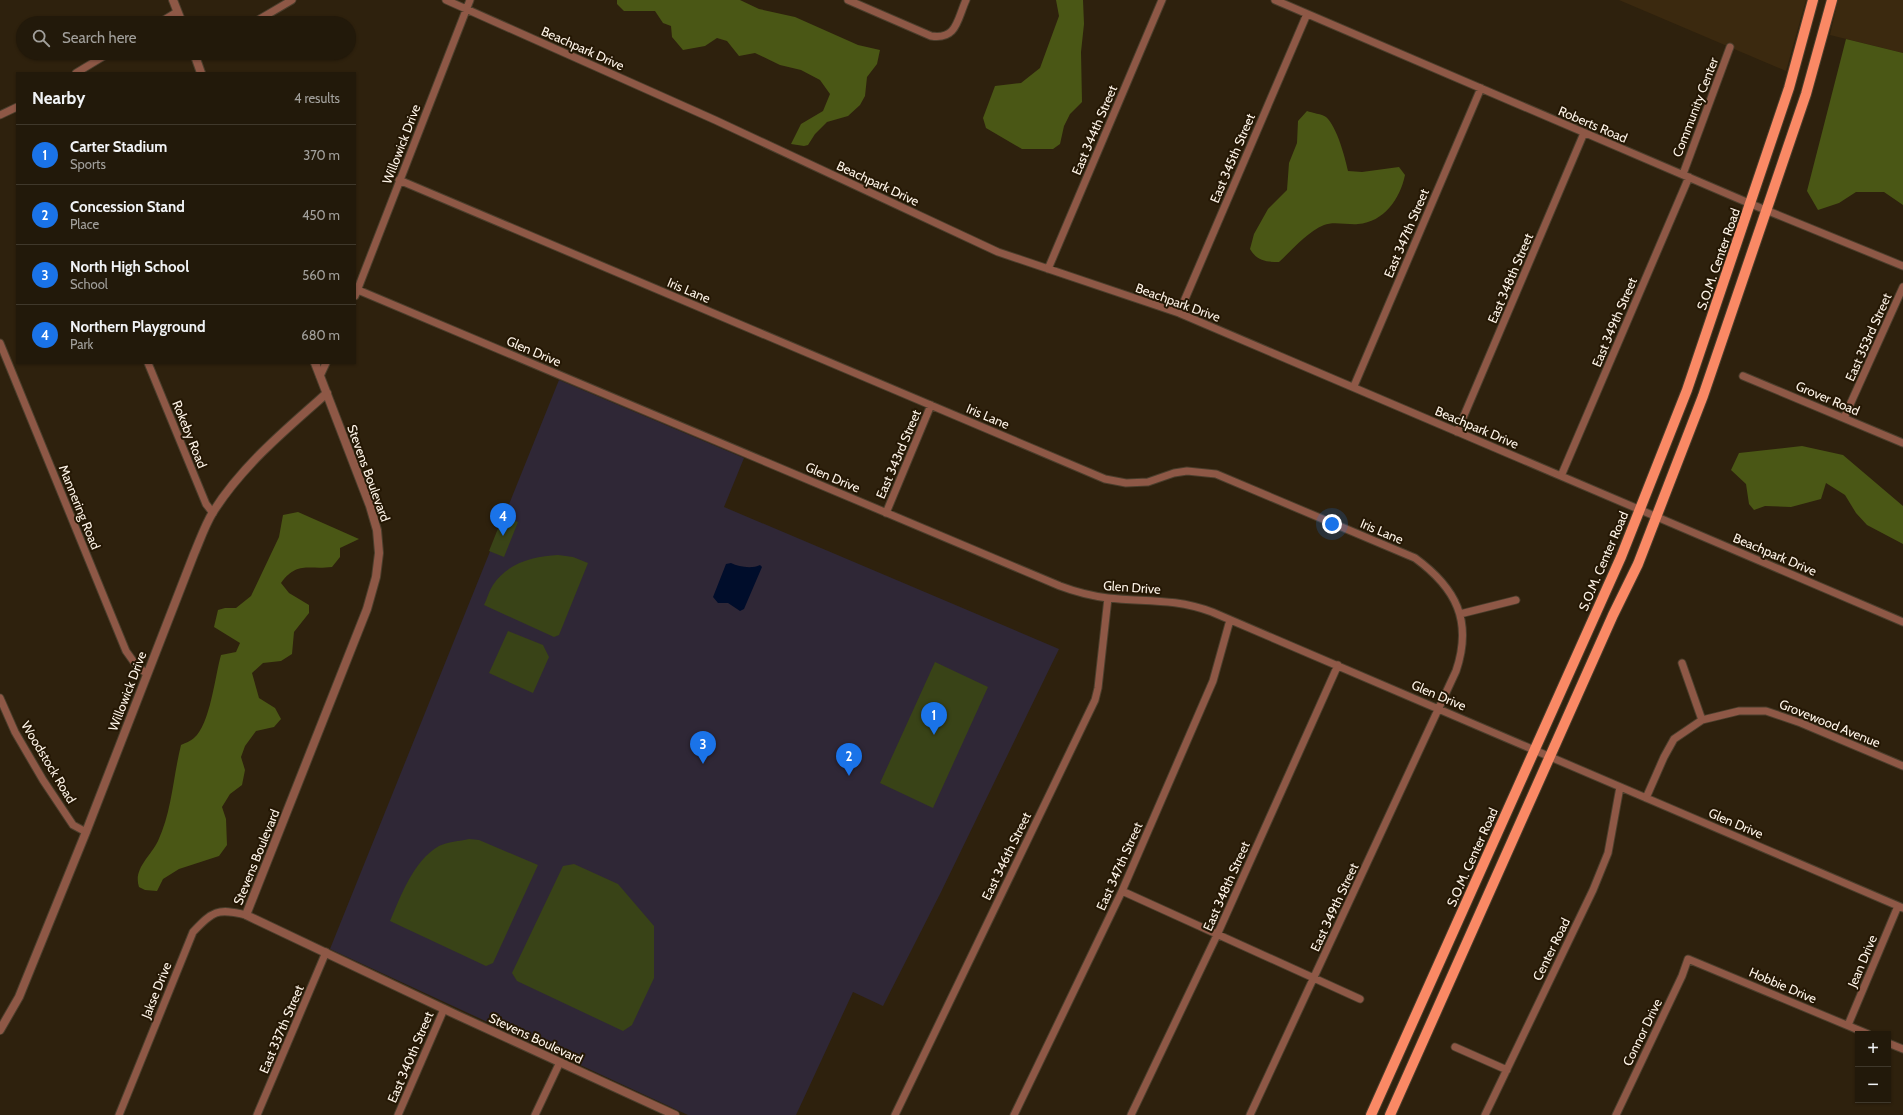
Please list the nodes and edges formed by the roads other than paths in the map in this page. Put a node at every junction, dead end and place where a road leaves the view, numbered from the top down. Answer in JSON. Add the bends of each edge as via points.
{"nodes":[{"id":1,"x":173,"y":0,"type":"edge"},
{"id":2,"x":292,"y":0,"type":"edge"},
{"id":3,"x":446,"y":0,"type":"edge"},
{"id":4,"x":470,"y":0,"type":"edge"},
{"id":5,"x":966,"y":0,"type":"edge"},
{"id":6,"x":1162,"y":0,"type":"edge"},
{"id":7,"x":1275,"y":0,"type":"edge"},
{"id":8,"x":1813,"y":0,"type":"edge"},
{"id":9,"x":1832,"y":0,"type":"edge"},
{"id":10,"x":853,"y":1,"type":"edge"},
{"id":11,"x":466,"y":8,"type":"junction"},
{"id":12,"x":178,"y":12,"type":"junction"},
{"id":13,"x":1307,"y":14,"type":"junction"},
{"id":14,"x":171,"y":16,"type":"edge"},
{"id":15,"x":179,"y":16,"type":"edge"},
{"id":16,"x":265,"y":16,"type":"edge"},
{"id":17,"x":1730,"y":48,"type":"dead end"},
{"id":18,"x":97,"y":60,"type":"edge"},
{"id":19,"x":197,"y":60,"type":"edge"},
{"id":20,"x":78,"y":72,"type":"edge"},
{"id":21,"x":201,"y":72,"type":"edge"},
{"id":22,"x":1481,"y":88,"type":"junction"},
{"id":23,"x":16,"y":107,"type":"edge"},
{"id":24,"x":0,"y":115,"type":"edge"},
{"id":25,"x":1584,"y":133,"type":"junction"},
{"id":26,"x":1686,"y":176,"type":"junction"},
{"id":27,"x":399,"y":180,"type":"junction"},
{"id":28,"x":1751,"y":204,"type":"junction"},
{"id":29,"x":1767,"y":209,"type":"junction"},
{"id":30,"x":1903,"y":266,"type":"edge"},
{"id":31,"x":1048,"y":269,"type":"junction"},
{"id":32,"x":1903,"y":287,"type":"edge"},
{"id":33,"x":356,"y":293,"type":"edge"},
{"id":34,"x":1179,"y":313,"type":"junction"},
{"id":35,"x":0,"y":343,"type":"edge"},
{"id":36,"x":148,"y":364,"type":"edge"},
{"id":37,"x":315,"y":364,"type":"edge"},
{"id":38,"x":326,"y":364,"type":"edge"},
{"id":39,"x":320,"y":376,"type":"junction"},
{"id":40,"x":1743,"y":376,"type":"dead end"},
{"id":41,"x":1354,"y":386,"type":"junction"},
{"id":42,"x":327,"y":393,"type":"junction"},
{"id":43,"x":931,"y":405,"type":"junction"},
{"id":44,"x":1844,"y":418,"type":"junction"},
{"id":45,"x":1457,"y":432,"type":"junction"},
{"id":46,"x":1903,"y":443,"type":"edge"},
{"id":47,"x":1560,"y":476,"type":"junction"},
{"id":48,"x":1639,"y":510,"type":"junction"},
{"id":49,"x":213,"y":513,"type":"junction"},
{"id":50,"x":886,"y":513,"type":"junction"},
{"id":51,"x":1656,"y":517,"type":"junction"},
{"id":52,"x":1108,"y":598,"type":"junction"},
{"id":53,"x":1516,"y":600,"type":"dead end"},
{"id":54,"x":1460,"y":614,"type":"junction"},
{"id":55,"x":1230,"y":620,"type":"junction"},
{"id":56,"x":1903,"y":622,"type":"edge"},
{"id":57,"x":1682,"y":663,"type":"dead end"},
{"id":58,"x":1338,"y":665,"type":"junction"},
{"id":59,"x":147,"y":674,"type":"junction"},
{"id":60,"x":0,"y":698,"type":"edge"},
{"id":61,"x":1440,"y":708,"type":"junction"},
{"id":62,"x":1702,"y":720,"type":"junction"},
{"id":63,"x":1535,"y":750,"type":"junction"},
{"id":64,"x":1551,"y":757,"type":"junction"},
{"id":65,"x":1903,"y":766,"type":"edge"},
{"id":66,"x":1620,"y":787,"type":"junction"},
{"id":67,"x":1646,"y":798,"type":"junction"},
{"id":68,"x":86,"y":832,"type":"junction"},
{"id":69,"x":1122,"y":891,"type":"junction"},
{"id":70,"x":1900,"y":907,"type":"edge"},
{"id":71,"x":246,"y":915,"type":"junction"},
{"id":72,"x":1217,"y":935,"type":"junction"},
{"id":73,"x":326,"y":952,"type":"junction"},
{"id":74,"x":1688,"y":959,"type":"joint"},
{"id":75,"x":1314,"y":978,"type":"junction"},
{"id":76,"x":1360,"y":998,"type":"dead end"},
{"id":77,"x":444,"y":1008,"type":"junction"},
{"id":78,"x":1848,"y":1025,"type":"junction"},
{"id":79,"x":0,"y":1030,"type":"edge"},
{"id":80,"x":1861,"y":1031,"type":"edge"},
{"id":81,"x":1891,"y":1044,"type":"edge"},
{"id":82,"x":1455,"y":1047,"type":"dead end"},
{"id":83,"x":1903,"y":1049,"type":"edge"},
{"id":84,"x":560,"y":1062,"type":"junction"},
{"id":85,"x":1507,"y":1070,"type":"junction"},
{"id":86,"x":119,"y":1115,"type":"edge"},
{"id":87,"x":257,"y":1115,"type":"edge"},
{"id":88,"x":398,"y":1115,"type":"edge"},
{"id":89,"x":535,"y":1115,"type":"edge"},
{"id":90,"x":675,"y":1115,"type":"edge"},
{"id":91,"x":895,"y":1115,"type":"edge"},
{"id":92,"x":1014,"y":1115,"type":"edge"},
{"id":93,"x":1131,"y":1115,"type":"edge"},
{"id":94,"x":1250,"y":1115,"type":"edge"},
{"id":95,"x":1371,"y":1115,"type":"edge"},
{"id":96,"x":1390,"y":1115,"type":"edge"},
{"id":97,"x":1485,"y":1115,"type":"edge"},
{"id":98,"x":1616,"y":1115,"type":"edge"}],
"edges":[{"from":1,"to":12,"type":"street"},
{"from":2,"to":16,"type":"street"},
{"from":3,"to":11,"type":"street","name":"Beachpark Drive"},
{"from":4,"to":11,"type":"street","name":"Willowick Drive"},
{"from":5,"to":10,"type":"street","via":[[953,32],[945,37],[931,36]]},
{"from":6,"to":31,"type":"street","name":"East 344th Street"},
{"from":7,"to":13,"type":"street","name":"Roberts Road"},
{"from":8,"to":28,"type":"main road","name":"S.O.M. Center Road","via":[[1789,88]]},
{"from":9,"to":29,"type":"main road","via":[[1806,94]]},
{"from":11,"to":27,"type":"street","name":"Willowick Drive"},
{"from":11,"to":31,"type":"street","name":"Beachpark Drive","via":[[716,120],[998,252]]},
{"from":12,"to":14,"type":"street"},
{"from":12,"to":15,"type":"street"},
{"from":13,"to":22,"type":"street","name":"Roberts Road"},
{"from":13,"to":34,"type":"street","name":"East 345th Street"},
{"from":17,"to":26,"type":"street","name":"Community Center"},
{"from":18,"to":20,"type":"street"},
{"from":19,"to":21,"type":"street"},
{"from":22,"to":25,"type":"street","name":"Roberts Road"},
{"from":22,"to":41,"type":"street","name":"East 347th Street"},
{"from":23,"to":24,"type":"street"},
{"from":25,"to":26,"type":"street","name":"Roberts Road"},
{"from":25,"to":45,"type":"street","name":"East 348th Street"},
{"from":26,"to":28,"type":"street","name":"Roberts Road"},
{"from":26,"to":47,"type":"street","name":"East 349th Street"},
{"from":27,"to":33,"type":"street","name":"Willowick Drive"},
{"from":27,"to":43,"type":"street","name":"Iris Lane"},
{"from":28,"to":29,"type":"street","name":"Roberts Road"},
{"from":28,"to":48,"type":"main road","name":"S.O.M. Center Road","via":[[1687,390]]},
{"from":29,"to":30,"type":"street","name":"Roberts Road"},
{"from":29,"to":51,"type":"main road","via":[[1703,396]]},
{"from":31,"to":34,"type":"street","name":"Beachpark Drive"},
{"from":32,"to":44,"type":"street","name":"East 353rd Street"},
{"from":33,"to":50,"type":"street","name":"Glen Drive"},
{"from":34,"to":41,"type":"street","name":"Beachpark Drive"},
{"from":35,"to":59,"type":"street","name":"Mannering Road","via":[[126,652]]},
{"from":36,"to":49,"type":"street","name":"Rokeby Road","via":[[206,504]]},
{"from":37,"to":39,"type":"street","name":"Stevens Boulevard"},
{"from":38,"to":39,"type":"street"},
{"from":39,"to":42,"type":"street","name":"Stevens Boulevard"},
{"from":40,"to":44,"type":"street","name":"Grover Road"},
{"from":41,"to":45,"type":"street","name":"Beachpark Drive"},
{"from":42,"to":49,"type":"street","name":"Willowick Drive","via":[[239,477]]},
{"from":42,"to":71,"type":"street","name":"Stevens Boulevard","via":[[377,530],[379,553],[376,577],[367,609]]},
{"from":43,"to":50,"type":"street","name":"East 343rd Street"},
{"from":43,"to":54,"type":"street","name":"Iris Lane","via":[[1105,478],[1126,483],[1148,482],[1187,471],[1216,474],[1415,558],[1443,582]]},
{"from":44,"to":46,"type":"street","name":"Grover Road"},
{"from":45,"to":47,"type":"street","name":"Beachpark Drive"},
{"from":47,"to":48,"type":"street","name":"Beachpark Drive"},
{"from":48,"to":51,"type":"street","name":"Beachpark Drive"},
{"from":48,"to":63,"type":"main road","name":"S.O.M. Center Road","via":[[1621,557]]},
{"from":49,"to":59,"type":"street","name":"Willowick Drive","via":[[194,554]]},
{"from":50,"to":52,"type":"street","name":"Glen Drive","via":[[1060,586],[1082,594]]},
{"from":51,"to":56,"type":"street","name":"Beachpark Drive"},
{"from":51,"to":64,"type":"main road","via":[[1638,564]]},
{"from":52,"to":55,"type":"street","name":"Glen Drive","via":[[1185,603]]},
{"from":52,"to":91,"type":"street","name":"East 346th Street","via":[[1098,688],[1094,700]]},
{"from":53,"to":54,"type":"street"},
{"from":54,"to":61,"type":"street","name":"Iris Lane","via":[[1463,627],[1462,655]]},
{"from":55,"to":58,"type":"street","name":"Glen Drive"},
{"from":55,"to":69,"type":"street","name":"East 347th Street","via":[[1213,681]]},
{"from":57,"to":62,"type":"street"},
{"from":58,"to":61,"type":"street","name":"Glen Drive"},
{"from":58,"to":72,"type":"street","name":"East 348th Street"},
{"from":59,"to":68,"type":"street","name":"Willowick Drive"},
{"from":60,"to":68,"type":"street","name":"Woodstock Road","via":[[15,732],[43,780],[74,825]]},
{"from":61,"to":63,"type":"street","name":"Glen Drive"},
{"from":61,"to":75,"type":"street","name":"East 349th Street"},
{"from":62,"to":65,"type":"street","name":"Grovewood Avenue","via":[[1739,711],[1766,711]]},
{"from":62,"to":67,"type":"street","name":"Grovewood Avenue","via":[[1674,739]]},
{"from":63,"to":64,"type":"street","name":"Glen Drive"},
{"from":63,"to":95,"type":"main road","name":"S.O.M. Center Road"},
{"from":64,"to":66,"type":"street","name":"Glen Drive"},
{"from":64,"to":96,"type":"main road"},
{"from":66,"to":67,"type":"street","name":"Glen Drive"},
{"from":66,"to":85,"type":"street","name":"Center Road","via":[[1608,853],[1593,890]]},
{"from":67,"to":70,"type":"street","name":"Glen Drive"},
{"from":68,"to":79,"type":"street","name":"Willowick Drive","via":[[19,997]]},
{"from":69,"to":72,"type":"street"},
{"from":69,"to":92,"type":"street","name":"East 347th Street"},
{"from":70,"to":78,"type":"street","name":"Jean Drive"},
{"from":71,"to":73,"type":"street","name":"Stevens Boulevard"},
{"from":71,"to":86,"type":"street","name":"Jakse Drive","via":[[229,911],[209,915],[193,932]]},
{"from":72,"to":75,"type":"street"},
{"from":72,"to":93,"type":"street","name":"East 348th Street"},
{"from":73,"to":77,"type":"street","name":"Stevens Boulevard"},
{"from":73,"to":87,"type":"street","name":"East 337th Street"},
{"from":74,"to":78,"type":"street","name":"Hobbie Drive"},
{"from":74,"to":98,"type":"street","name":"Connor Drive"},
{"from":75,"to":76,"type":"street"},
{"from":75,"to":94,"type":"street","name":"East 349th Street"},
{"from":77,"to":84,"type":"street","name":"Stevens Boulevard"},
{"from":77,"to":88,"type":"street","name":"East 340th Street"},
{"from":78,"to":80,"type":"street","name":"Hobbie Drive"},
{"from":81,"to":83,"type":"street"},
{"from":82,"to":85,"type":"street"},
{"from":84,"to":89,"type":"street"},
{"from":84,"to":90,"type":"street","name":"Stevens Boulevard"},
{"from":85,"to":97,"type":"street","name":"Center Road"}]}
